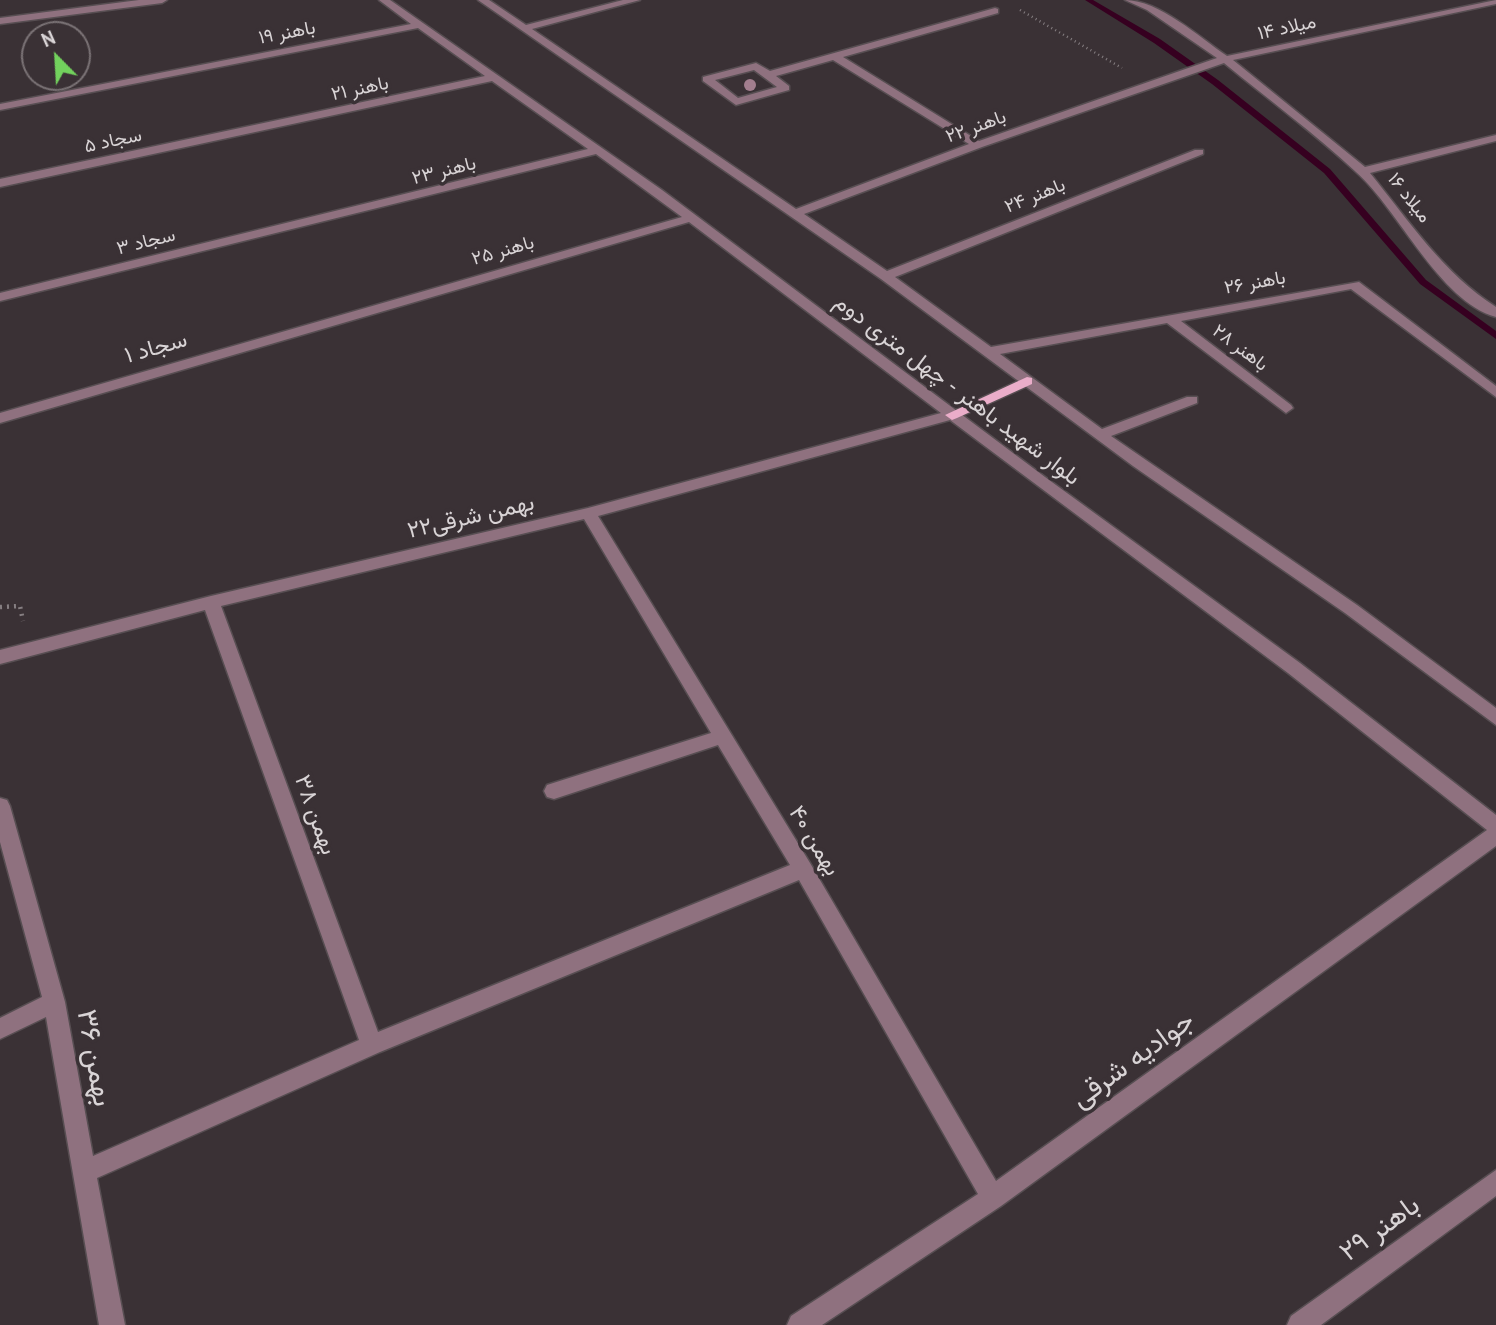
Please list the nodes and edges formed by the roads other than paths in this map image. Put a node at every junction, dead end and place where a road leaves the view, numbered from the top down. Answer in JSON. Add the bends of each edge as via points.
{"nodes":[{"id":1,"x":162,"y":0,"type":"edge"},
{"id":2,"x":384,"y":0,"type":"edge"},
{"id":3,"x":483,"y":0,"type":"edge"},
{"id":4,"x":635,"y":0,"type":"edge"},
{"id":5,"x":1130,"y":0,"type":"edge"},
{"id":6,"x":1496,"y":1,"type":"edge"},
{"id":7,"x":995,"y":11,"type":"road end"},
{"id":8,"x":0,"y":21,"type":"edge"},
{"id":9,"x":419,"y":24,"type":"junction"},
{"id":10,"x":524,"y":28,"type":"junction"},
{"id":11,"x":832,"y":55,"type":"junction"},
{"id":12,"x":1225,"y":59,"type":"junction"},
{"id":13,"x":768,"y":75,"type":"junction"},
{"id":14,"x":495,"y":77,"type":"junction"},
{"id":15,"x":1169,"y":78,"type":"joint"},
{"id":16,"x":0,"y":107,"type":"edge"},
{"id":17,"x":232,"y":134,"type":"joint"},
{"id":18,"x":1496,"y":138,"type":"edge"},
{"id":19,"x":978,"y":145,"type":"junction"},
{"id":20,"x":595,"y":151,"type":"junction"},
{"id":21,"x":1199,"y":152,"type":"dead end"},
{"id":22,"x":1363,"y":171,"type":"junction"},
{"id":23,"x":0,"y":183,"type":"edge"},
{"id":24,"x":797,"y":213,"type":"junction"},
{"id":25,"x":691,"y":218,"type":"junction"},
{"id":26,"x":300,"y":225,"type":"joint"},
{"id":27,"x":886,"y":276,"type":"junction"},
{"id":28,"x":0,"y":297,"type":"edge"},
{"id":29,"x":1496,"y":313,"type":"edge"},
{"id":30,"x":1170,"y":319,"type":"junction"},
{"id":31,"x":326,"y":322,"type":"joint"},
{"id":32,"x":987,"y":352,"type":"junction"},
{"id":33,"x":1027,"y":381,"type":"junction"},
{"id":34,"x":1496,"y":393,"type":"edge"},
{"id":35,"x":1192,"y":400,"type":"dead end"},
{"id":36,"x":1286,"y":408,"type":"dead end"},
{"id":37,"x":952,"y":415,"type":"junction"},
{"id":38,"x":0,"y":418,"type":"edge"},
{"id":39,"x":1100,"y":435,"type":"junction"},
{"id":40,"x":588,"y":513,"type":"junction"},
{"id":41,"x":211,"y":602,"type":"junction"},
{"id":42,"x":0,"y":657,"type":"edge"},
{"id":43,"x":1496,"y":718,"type":"edge"},
{"id":44,"x":721,"y":737,"type":"junction"},
{"id":45,"x":554,"y":792,"type":"dead end"},
{"id":46,"x":1,"y":817,"type":"edge"},
{"id":47,"x":1496,"y":826,"type":"edge"},
{"id":48,"x":1496,"y":835,"type":"edge"},
{"id":49,"x":803,"y":869,"type":"junction"},
{"id":50,"x":54,"y":1002,"type":"junction"},
{"id":51,"x":0,"y":1029,"type":"edge"},
{"id":52,"x":372,"y":1045,"type":"junction"},
{"id":53,"x":85,"y":1171,"type":"junction"},
{"id":54,"x":1496,"y":1182,"type":"edge"},
{"id":55,"x":993,"y":1198,"type":"junction"},
{"id":56,"x":112,"y":1325,"type":"edge"},
{"id":57,"x":800,"y":1325,"type":"edge"},
{"id":58,"x":1300,"y":1325,"type":"edge"}],
"edges":[{"from":1,"to":8,"type":"street"},
{"from":2,"to":9,"type":"street","name":"بلوار شهید باهنر - چهل متری دوم"},
{"from":3,"to":10,"type":"street","name":"بلوار شهید باهنر - چهل متری دوم"},
{"from":4,"to":10,"type":"street"},
{"from":5,"to":12,"type":"street","via":[[1150,8]]},
{"from":6,"to":12,"type":"street","name":"میلاد ۱۴"},
{"from":7,"to":11,"type":"street"},
{"from":9,"to":14,"type":"street","name":"بلوار شهید باهنر - چهل متری دوم"},
{"from":9,"to":16,"type":"street","name":"باهنر ۱۹"},
{"from":10,"to":24,"type":"street","name":"بلوار شهید باهنر - چهل متری دوم"},
{"from":11,"to":13,"type":"street"},
{"from":11,"to":19,"type":"street"},
{"from":12,"to":15,"type":"street","name":"میلاد ۱۴"},
{"from":12,"to":22,"type":"street"},
{"from":13,"to":13,"type":"street","via":[[785,88],[736,102],[708,79],[756,66]]},
{"from":14,"to":17,"type":"street","name":"باهنر ۲۱"},
{"from":14,"to":20,"type":"street","name":"بلوار شهید باهنر - چهل متری دوم"},
{"from":15,"to":19,"type":"street","name":"باهنر ۲۲"},
{"from":17,"to":23,"type":"street","name":"سجاد ۵"},
{"from":18,"to":22,"type":"street","name":"میلاد ۱۶"},
{"from":19,"to":24,"type":"street","name":"باهنر ۲۲"},
{"from":20,"to":25,"type":"street","name":"بلوار شهید باهنر - چهل متری دوم"},
{"from":20,"to":26,"type":"street","name":"باهنر ۲۳"},
{"from":21,"to":27,"type":"street","name":"باهنر ۲۴"},
{"from":22,"to":29,"type":"street","name":"میلاد ۱۶","via":[[1465,293]]},
{"from":24,"to":27,"type":"street","name":"بلوار شهید باهنر - چهل متری دوم"},
{"from":25,"to":31,"type":"street","name":"باهنر ۲۵"},
{"from":25,"to":37,"type":"street","name":"بلوار شهید باهنر - چهل متری دوم"},
{"from":26,"to":28,"type":"street","name":"سجاد ۳"},
{"from":27,"to":32,"type":"street","name":"بلوار شهید باهنر - چهل متری دوم"},
{"from":30,"to":32,"type":"street","name":"باهنر ۲۶"},
{"from":30,"to":34,"type":"street","name":"باهنر ۲۶","via":[[1354,285]]},
{"from":30,"to":36,"type":"street","name":"باهنر ۲۸"},
{"from":31,"to":38,"type":"street","name":"سجاد ۱"},
{"from":32,"to":33,"type":"street","name":"بلوار شهید باهنر - چهل متری دوم"},
{"from":33,"to":37,"type":"main road"},
{"from":33,"to":39,"type":"street","name":"بلوار شهید باهنر - چهل متری دوم"},
{"from":35,"to":39,"type":"street"},
{"from":37,"to":40,"type":"street","name":"۲۲بهمن شرقی"},
{"from":37,"to":47,"type":"street","name":"بلوار شهید باهنر - چهل متری دوم","via":[[1294,668]]},
{"from":39,"to":43,"type":"street","name":"بلوار شهید باهنر - چهل متری دوم","via":[[1351,609]]},
{"from":40,"to":41,"type":"street","name":"۲۲بهمن شرقی"},
{"from":40,"to":44,"type":"street","name":"بهمن ۴۰"},
{"from":41,"to":42,"type":"street","name":"۲۲بهمن شرقی"},
{"from":41,"to":52,"type":"street","name":"بهمن ۳۸"},
{"from":44,"to":45,"type":"street"},
{"from":44,"to":49,"type":"street","name":"بهمن ۴۰"},
{"from":46,"to":50,"type":"street","name":"بهمن ۳۶"},
{"from":48,"to":55,"type":"street","name":"جوادیه شرقی"},
{"from":49,"to":52,"type":"street"},
{"from":49,"to":55,"type":"street","name":"بهمن ۴۰"},
{"from":50,"to":51,"type":"street"},
{"from":50,"to":53,"type":"street","name":"بهمن ۳۶"},
{"from":52,"to":53,"type":"street"},
{"from":53,"to":56,"type":"street","name":"بهمن ۳۶"},
{"from":54,"to":58,"type":"street","name":"باهنر ۲۹"},
{"from":55,"to":57,"type":"street","name":"جوادیه شرقی"}]}
